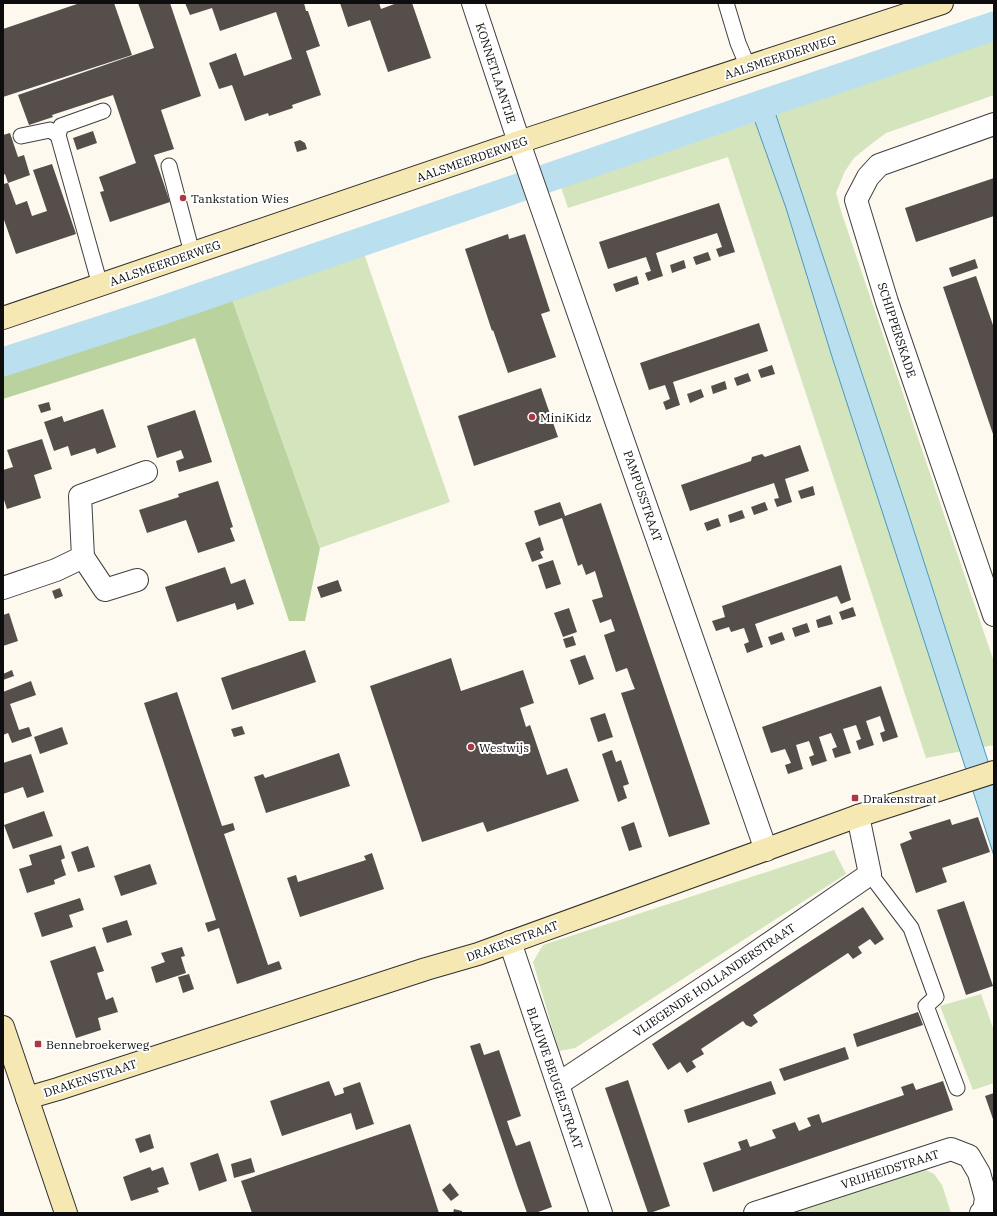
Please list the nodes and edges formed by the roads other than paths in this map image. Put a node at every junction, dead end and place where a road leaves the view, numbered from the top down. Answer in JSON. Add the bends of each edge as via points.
{"nodes":[{"id":1,"x":473,"y":3,"type":"edge"},
{"id":2,"x":726,"y":3,"type":"edge"},
{"id":3,"x":942,"y":3,"type":"edge"},
{"id":4,"x":748,"y":67,"type":"junction"},
{"id":5,"x":103,"y":111,"type":"dead end"},
{"id":6,"x":994,"y":124,"type":"edge"},
{"id":7,"x":58,"y":135,"type":"junction"},
{"id":8,"x":21,"y":136,"type":"dead end"},
{"id":9,"x":522,"y":150,"type":"junction"},
{"id":10,"x":169,"y":166,"type":"dead end"},
{"id":11,"x":192,"y":253,"type":"junction"},
{"id":12,"x":100,"y":285,"type":"junction"},
{"id":13,"x":3,"y":318,"type":"edge"},
{"id":14,"x":146,"y":472,"type":"dead end"},
{"id":15,"x":83,"y":557,"type":"junction"},
{"id":16,"x":137,"y":580,"type":"dead end"},
{"id":17,"x":3,"y":588,"type":"edge"},
{"id":18,"x":994,"y":615,"type":"edge"},
{"id":19,"x":994,"y":772,"type":"edge"},
{"id":20,"x":858,"y":816,"type":"junction"},
{"id":21,"x":766,"y":850,"type":"junction"},
{"id":22,"x":870,"y":874,"type":"junction"},
{"id":23,"x":510,"y":942,"type":"junction"},
{"id":24,"x":3,"y":1027,"type":"edge"},
{"id":25,"x":558,"y":1084,"type":"junction"},
{"id":26,"x":957,"y":1088,"type":"dead end"},
{"id":27,"x":27,"y":1098,"type":"junction"},
{"id":28,"x":983,"y":1212,"type":"edge"},
{"id":29,"x":66,"y":1213,"type":"edge"},
{"id":30,"x":601,"y":1213,"type":"edge"},
{"id":31,"x":755,"y":1213,"type":"edge"}],
"edges":[{"from":1,"to":9,"type":"street","name":"KONNETLAANTJE"},
{"from":2,"to":4,"type":"lane"},
{"from":3,"to":4,"type":"street","name":"AALSMEERDERWEG"},
{"from":4,"to":9,"type":"street","name":"AALSMEERDERWEG"},
{"from":5,"to":7,"type":"lane","via":[[61,126]]},
{"from":6,"to":18,"type":"street","name":"SCHIPPERSKADE","via":[[879,165],[868,177],[856,200],[887,302]]},
{"from":7,"to":8,"type":"lane","via":[[50,130]]},
{"from":7,"to":12,"type":"lane"},
{"from":9,"to":11,"type":"street","name":"AALSMEERDERWEG"},
{"from":9,"to":21,"type":"street","name":"PAMPUSSTRAAT"},
{"from":10,"to":11,"type":"lane"},
{"from":11,"to":12,"type":"street","name":"AALSMEERDERWEG"},
{"from":12,"to":13,"type":"street","name":"AALSMEERDERWEG"},
{"from":14,"to":15,"type":"street","via":[[80,496]]},
{"from":15,"to":16,"type":"street","via":[[105,590]]},
{"from":15,"to":17,"type":"street","via":[[56,570]]},
{"from":19,"to":20,"type":"street","name":"DRAKENSTRAAT"},
{"from":20,"to":21,"type":"street","name":"DRAKENSTRAAT"},
{"from":20,"to":22,"type":"street"},
{"from":21,"to":23,"type":"street","name":"DRAKENSTRAAT"},
{"from":22,"to":25,"type":"street","name":"VLIEGENDE HOLLANDERSTRAAT"},
{"from":22,"to":26,"type":"lane","via":[[911,928],[936,997],[926,1006]]},
{"from":23,"to":25,"type":"street","name":"BLAUWE BEUGELSTRAAT"},
{"from":23,"to":27,"type":"street","name":"DRAKENSTRAAT"},
{"from":24,"to":27,"type":"street"},
{"from":25,"to":30,"type":"street","name":"BLAUWE BEUGELSTRAAT"},
{"from":27,"to":29,"type":"street"},
{"from":28,"to":31,"type":"street","name":"VRIJHEIDSTRAAT","via":[[986,1198],[979,1173],[969,1156],[951,1149]]}]}
